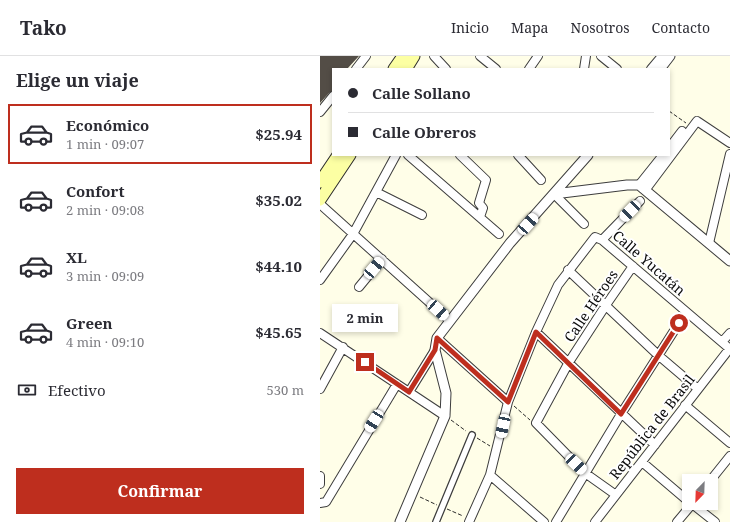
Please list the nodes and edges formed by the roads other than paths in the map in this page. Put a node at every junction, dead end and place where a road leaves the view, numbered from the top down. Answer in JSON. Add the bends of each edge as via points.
{"nodes":[{"id":1,"x":366,"y":56,"type":"edge"},
{"id":2,"x":403,"y":56,"type":"edge"},
{"id":3,"x":414,"y":56,"type":"edge"},
{"id":4,"x":434,"y":56,"type":"edge"},
{"id":5,"x":480,"y":56,"type":"edge"},
{"id":6,"x":538,"y":56,"type":"edge"},
{"id":7,"x":586,"y":56,"type":"edge"},
{"id":8,"x":601,"y":56,"type":"edge"},
{"id":9,"x":662,"y":56,"type":"edge"},
{"id":10,"x":670,"y":56,"type":"edge"},
{"id":11,"x":357,"y":68,"type":"edge"},
{"id":12,"x":395,"y":68,"type":"edge"},
{"id":13,"x":407,"y":68,"type":"edge"},
{"id":14,"x":445,"y":68,"type":"edge"},
{"id":15,"x":495,"y":68,"type":"edge"},
{"id":16,"x":531,"y":68,"type":"edge"},
{"id":17,"x":584,"y":68,"type":"edge"},
{"id":18,"x":616,"y":68,"type":"edge"},
{"id":19,"x":652,"y":68,"type":"edge"},
{"id":20,"x":661,"y":68,"type":"edge"},
{"id":21,"x":332,"y":97,"type":"edge"},
{"id":22,"x":320,"y":112,"type":"edge"},
{"id":23,"x":697,"y":121,"type":"junction"},
{"id":24,"x":730,"y":143,"type":"edge"},
{"id":25,"x":670,"y":147,"type":"edge"},
{"id":26,"x":670,"y":153,"type":"edge"},
{"id":27,"x":730,"y":154,"type":"edge"},
{"id":28,"x":337,"y":156,"type":"edge"},
{"id":29,"x":349,"y":156,"type":"edge"},
{"id":30,"x":395,"y":156,"type":"edge"},
{"id":31,"x":409,"y":156,"type":"edge"},
{"id":32,"x":461,"y":156,"type":"edge"},
{"id":33,"x":519,"y":156,"type":"edge"},
{"id":34,"x":587,"y":156,"type":"edge"},
{"id":35,"x":662,"y":156,"type":"edge"},
{"id":36,"x":668,"y":156,"type":"edge"},
{"id":37,"x":540,"y":180,"type":"dead end"},
{"id":38,"x":320,"y":182,"type":"edge"},
{"id":39,"x":642,"y":187,"type":"junction"},
{"id":40,"x":376,"y":192,"type":"junction"},
{"id":41,"x":554,"y":194,"type":"junction"},
{"id":42,"x":320,"y":200,"type":"edge"},
{"id":43,"x":640,"y":201,"type":"dead end"},
{"id":44,"x":320,"y":204,"type":"edge"},
{"id":45,"x":422,"y":215,"type":"dead end"},
{"id":46,"x":480,"y":217,"type":"junction"},
{"id":47,"x":584,"y":224,"type":"dead end"},
{"id":48,"x":353,"y":234,"type":"junction"},
{"id":49,"x":499,"y":234,"type":"dead end"},
{"id":50,"x":599,"y":238,"type":"junction"},
{"id":51,"x":709,"y":243,"type":"junction"},
{"id":52,"x":382,"y":259,"type":"junction"},
{"id":53,"x":730,"y":261,"type":"edge"},
{"id":54,"x":634,"y":266,"type":"junction"},
{"id":55,"x":568,"y":270,"type":"junction"},
{"id":56,"x":320,"y":280,"type":"edge"},
{"id":57,"x":358,"y":287,"type":"dead end"},
{"id":58,"x":606,"y":305,"type":"junction"},
{"id":59,"x":686,"y":312,"type":"junction"},
{"id":60,"x":449,"y":320,"type":"junction"},
{"id":61,"x":320,"y":332,"type":"edge"},
{"id":62,"x":536,"y":332,"type":"junction"},
{"id":63,"x":730,"y":333,"type":"edge"},
{"id":64,"x":437,"y":338,"type":"junction"},
{"id":65,"x":722,"y":342,"type":"junction"},
{"id":66,"x":343,"y":347,"type":"junction"},
{"id":67,"x":730,"y":349,"type":"edge"},
{"id":68,"x":435,"y":350,"type":"junction"},
{"id":69,"x":658,"y":355,"type":"junction"},
{"id":70,"x":568,"y":362,"type":"junction"},
{"id":71,"x":397,"y":384,"type":"junction"},
{"id":72,"x":320,"y":389,"type":"edge"},
{"id":73,"x":698,"y":389,"type":"junction"},
{"id":74,"x":409,"y":392,"type":"junction"},
{"id":75,"x":508,"y":402,"type":"junction"},
{"id":76,"x":685,"y":405,"type":"junction"},
{"id":77,"x":621,"y":414,"type":"junction"},
{"id":78,"x":445,"y":416,"type":"junction"},
{"id":79,"x":472,"y":435,"type":"road end"},
{"id":80,"x":730,"y":443,"type":"edge"},
{"id":81,"x":655,"y":445,"type":"junction"},
{"id":82,"x":730,"y":456,"type":"edge"},
{"id":83,"x":642,"y":462,"type":"junction"},
{"id":84,"x":585,"y":473,"type":"junction"},
{"id":85,"x":716,"y":474,"type":"edge"},
{"id":86,"x":490,"y":475,"type":"junction"},
{"id":87,"x":320,"y":476,"type":"edge"},
{"id":88,"x":320,"y":484,"type":"edge"},
{"id":89,"x":616,"y":495,"type":"junction"},
{"id":90,"x":682,"y":495,"type":"edge"},
{"id":91,"x":320,"y":503,"type":"edge"},
{"id":92,"x":686,"y":510,"type":"edge"},
{"id":93,"x":700,"y":510,"type":"edge"},
{"id":94,"x":400,"y":522,"type":"edge"},
{"id":95,"x":436,"y":522,"type":"edge"},
{"id":96,"x":469,"y":522,"type":"edge"},
{"id":97,"x":544,"y":522,"type":"edge"},
{"id":98,"x":556,"y":522,"type":"edge"},
{"id":99,"x":594,"y":522,"type":"edge"},
{"id":100,"x":677,"y":522,"type":"edge"},
{"id":101,"x":715,"y":522,"type":"edge"}],
"edges":[{"from":1,"to":11,"type":"street"},
{"from":2,"to":12,"type":"main road"},
{"from":3,"to":13,"type":"main road"},
{"from":4,"to":14,"type":"street"},
{"from":5,"to":15,"type":"street"},
{"from":6,"to":16,"type":"street"},
{"from":7,"to":17,"type":"street"},
{"from":8,"to":18,"type":"street"},
{"from":9,"to":19,"type":"street"},
{"from":10,"to":20,"type":"street"},
{"from":21,"to":22,"type":"street"},
{"from":23,"to":24,"type":"street"},
{"from":23,"to":25,"type":"street","via":[[688,125]]},
{"from":23,"to":26,"type":"street"},
{"from":27,"to":51,"type":"street"},
{"from":28,"to":38,"type":"main road"},
{"from":29,"to":42,"type":"main road"},
{"from":30,"to":40,"type":"street"},
{"from":31,"to":46,"type":"street"},
{"from":32,"to":46,"type":"street","via":[[486,180],[479,203],[483,210]]},
{"from":33,"to":37,"type":"street"},
{"from":34,"to":41,"type":"street"},
{"from":35,"to":39,"type":"street"},
{"from":36,"to":39,"type":"street"},
{"from":39,"to":41,"type":"street","via":[[627,185]]},
{"from":39,"to":51,"type":"street"},
{"from":40,"to":45,"type":"street"},
{"from":40,"to":48,"type":"street"},
{"from":41,"to":47,"type":"street"},
{"from":41,"to":60,"type":"street","via":[[510,243]]},
{"from":43,"to":50,"type":"street"},
{"from":44,"to":48,"type":"street"},
{"from":46,"to":49,"type":"street"},
{"from":48,"to":52,"type":"street"},
{"from":48,"to":56,"type":"street"},
{"from":50,"to":54,"type":"street","name":"Calle Yucatán"},
{"from":50,"to":55,"type":"street"},
{"from":51,"to":53,"type":"street"},
{"from":52,"to":57,"type":"street"},
{"from":52,"to":60,"type":"street"},
{"from":54,"to":58,"type":"street","name":"Calle Héroes"},
{"from":54,"to":59,"type":"street","name":"Calle Yucatán"},
{"from":55,"to":58,"type":"street"},
{"from":55,"to":62,"type":"street","via":[[552,295]]},
{"from":58,"to":69,"type":"street"},
{"from":58,"to":70,"type":"street","name":"Calle Héroes"},
{"from":59,"to":65,"type":"street","name":"Calle Yucatán"},
{"from":59,"to":69,"type":"street"},
{"from":60,"to":64,"type":"street"},
{"from":61,"to":66,"type":"street"},
{"from":62,"to":70,"type":"street"},
{"from":62,"to":75,"type":"street"},
{"from":63,"to":65,"type":"street"},
{"from":64,"to":68,"type":"street"},
{"from":64,"to":75,"type":"street"},
{"from":65,"to":67,"type":"street","name":"Calle Yucatán"},
{"from":66,"to":71,"type":"street"},
{"from":66,"to":72,"type":"street"},
{"from":67,"to":73,"type":"street","name":"República de Brasil"},
{"from":68,"to":74,"type":"street"},
{"from":68,"to":78,"type":"street","via":[[446,393]]},
{"from":69,"to":73,"type":"street"},
{"from":69,"to":77,"type":"street"},
{"from":70,"to":77,"type":"street"},
{"from":70,"to":84,"type":"street","name":"Calle Héroes","via":[[536,423]]},
{"from":71,"to":74,"type":"street"},
{"from":71,"to":91,"type":"street","via":[[326,502]]},
{"from":73,"to":76,"type":"street","name":"República de Brasil"},
{"from":74,"to":78,"type":"street"},
{"from":75,"to":86,"type":"street"},
{"from":76,"to":80,"type":"street"},
{"from":76,"to":81,"type":"street","name":"República de Brasil"},
{"from":77,"to":81,"type":"street"},
{"from":77,"to":84,"type":"street"},
{"from":78,"to":94,"type":"street"},
{"from":79,"to":95,"type":"street"},
{"from":81,"to":83,"type":"street","name":"República de Brasil"},
{"from":82,"to":85,"type":"street"},
{"from":83,"to":89,"type":"street","name":"República de Brasil"},
{"from":83,"to":90,"type":"street"},
{"from":84,"to":89,"type":"street"},
{"from":84,"to":98,"type":"street"},
{"from":86,"to":96,"type":"street"},
{"from":86,"to":97,"type":"street"},
{"from":87,"to":88,"type":"street"},
{"from":89,"to":99,"type":"street","name":"República de Brasil"},
{"from":92,"to":100,"type":"street"},
{"from":93,"to":101,"type":"street"}]}
